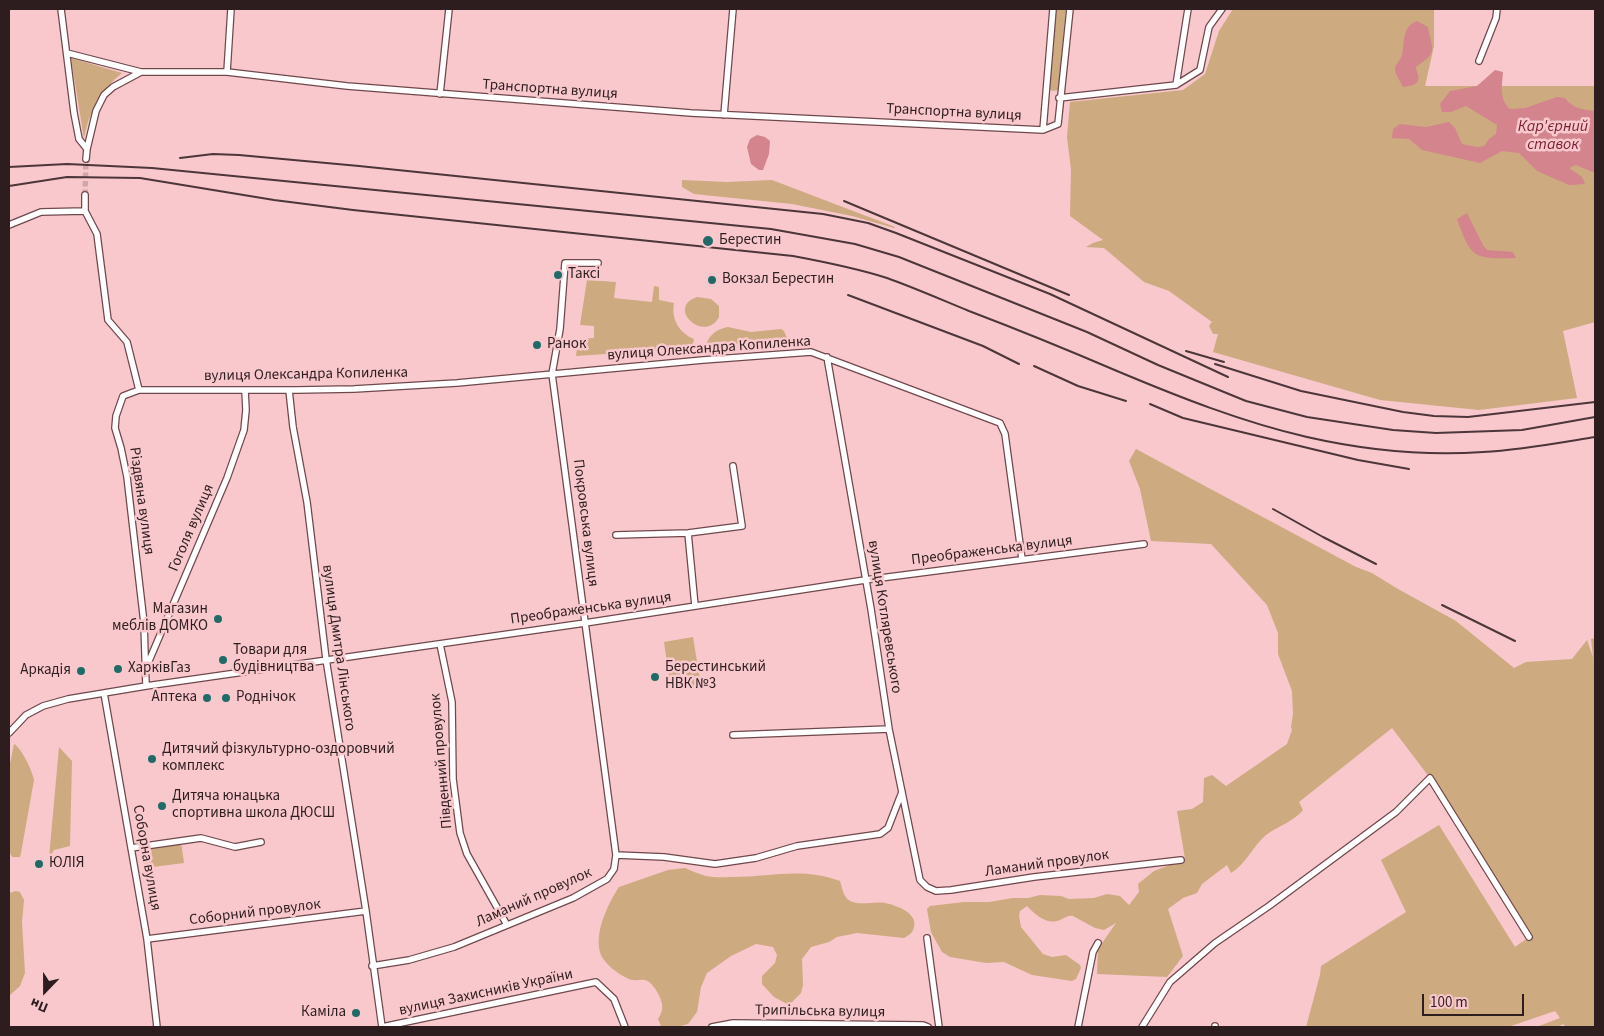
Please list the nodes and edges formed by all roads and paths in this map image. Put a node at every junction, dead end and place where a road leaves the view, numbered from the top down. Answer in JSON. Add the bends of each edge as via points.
{"nodes":[{"id":1,"x":61,"y":9,"type":"edge"},
{"id":2,"x":231,"y":9,"type":"edge"},
{"id":3,"x":449,"y":9,"type":"edge"},
{"id":4,"x":733,"y":9,"type":"edge"},
{"id":5,"x":1053,"y":9,"type":"edge"},
{"id":6,"x":1070,"y":9,"type":"edge"},
{"id":7,"x":1188,"y":9,"type":"edge"},
{"id":8,"x":1222,"y":9,"type":"edge"},
{"id":9,"x":1497,"y":9,"type":"edge"},
{"id":10,"x":67,"y":53,"type":"junction"},
{"id":11,"x":1479,"y":61,"type":"dead end"},
{"id":12,"x":141,"y":72,"type":"junction"},
{"id":13,"x":227,"y":72,"type":"junction"},
{"id":14,"x":1176,"y":85,"type":"junction"},
{"id":15,"x":440,"y":94,"type":"junction"},
{"id":16,"x":1059,"y":98,"type":"junction"},
{"id":17,"x":724,"y":115,"type":"junction"},
{"id":18,"x":1043,"y":130,"type":"junction"},
{"id":19,"x":87,"y":149,"type":"junction"},
{"id":20,"x":86,"y":159,"type":"tunnel mouth"},
{"id":21,"x":85,"y":195,"type":"tunnel mouth"},
{"id":22,"x":85,"y":211,"type":"junction"},
{"id":23,"x":9,"y":225,"type":"edge"},
{"id":24,"x":598,"y":263,"type":"dead end"},
{"id":25,"x":827,"y":357,"type":"junction"},
{"id":26,"x":552,"y":374,"type":"junction"},
{"id":27,"x":139,"y":390,"type":"junction"},
{"id":28,"x":245,"y":390,"type":"junction"},
{"id":29,"x":289,"y":390,"type":"junction"},
{"id":30,"x":733,"y":466,"type":"dead end"},
{"id":31,"x":688,"y":533,"type":"junction"},
{"id":32,"x":616,"y":535,"type":"dead end"},
{"id":33,"x":1144,"y":544,"type":"dead end"},
{"id":34,"x":1022,"y":559,"type":"junction"},
{"id":35,"x":865,"y":580,"type":"junction"},
{"id":36,"x":694,"y":606,"type":"junction"},
{"id":37,"x":585,"y":622,"type":"junction"},
{"id":38,"x":440,"y":644,"type":"junction"},
{"id":39,"x":326,"y":659,"type":"junction"},
{"id":40,"x":145,"y":670,"type":"junction"},
{"id":41,"x":146,"y":686,"type":"junction"},
{"id":42,"x":104,"y":693,"type":"junction"},
{"id":43,"x":889,"y":729,"type":"junction"},
{"id":44,"x":9,"y":733,"type":"edge"},
{"id":45,"x":733,"y":735,"type":"dead end"},
{"id":46,"x":902,"y":792,"type":"junction"},
{"id":47,"x":261,"y":842,"type":"dead end"},
{"id":48,"x":131,"y":848,"type":"junction"},
{"id":49,"x":616,"y":855,"type":"junction"},
{"id":50,"x":1181,"y":860,"type":"dead end"},
{"id":51,"x":920,"y":880,"type":"joint"},
{"id":52,"x":366,"y":911,"type":"junction"},
{"id":53,"x":507,"y":924,"type":"junction"},
{"id":54,"x":1529,"y":937,"type":"dead end"},
{"id":55,"x":927,"y":938,"type":"dead end"},
{"id":56,"x":147,"y":939,"type":"junction"},
{"id":57,"x":1098,"y":943,"type":"dead end"},
{"id":58,"x":372,"y":966,"type":"junction"},
{"id":59,"x":157,"y":1027,"type":"edge"},
{"id":60,"x":382,"y":1027,"type":"edge"},
{"id":61,"x":625,"y":1027,"type":"edge"},
{"id":62,"x":712,"y":1027,"type":"edge"},
{"id":63,"x":928,"y":1027,"type":"edge"},
{"id":64,"x":940,"y":1027,"type":"edge"},
{"id":65,"x":1078,"y":1027,"type":"edge"},
{"id":66,"x":1142,"y":1027,"type":"edge"}],
"edges":[{"from":1,"to":10,"type":"street"},
{"from":2,"to":13,"type":"street"},
{"from":3,"to":15,"type":"street"},
{"from":4,"to":17,"type":"street"},
{"from":5,"to":18,"type":"street"},
{"from":6,"to":16,"type":"street"},
{"from":7,"to":14,"type":"street"},
{"from":8,"to":14,"type":"street","via":[[1208,27],[1200,70]]},
{"from":9,"to":11,"type":"street"},
{"from":10,"to":12,"type":"street"},
{"from":10,"to":19,"type":"street","via":[[79,139]]},
{"from":12,"to":13,"type":"street","name":"Транспортна вулиця"},
{"from":12,"to":19,"type":"street","name":"Транспортна вулиця","via":[[104,95],[96,110]]},
{"from":13,"to":15,"type":"street","name":"Транспортна вулиця"},
{"from":14,"to":16,"type":"street"},
{"from":15,"to":17,"type":"street","name":"Транспортна вулиця"},
{"from":16,"to":18,"type":"street","name":"Транспортна вулиця","via":[[1058,124]]},
{"from":17,"to":18,"type":"street","name":"Транспортна вулиця"},
{"from":19,"to":20,"type":"street"},
{"from":21,"to":22,"type":"street"},
{"from":22,"to":23,"type":"street","via":[[41,212]]},
{"from":22,"to":27,"type":"street","via":[[97,234],[108,320],[127,342]]},
{"from":24,"to":26,"type":"street","name":"Покровська вулиця","via":[[565,263],[560,328]]},
{"from":25,"to":26,"type":"street","name":"вулиця Олександра Копиленка","via":[[811,352]]},
{"from":25,"to":34,"type":"street","name":"вулиця Олександра Копиленка","via":[[1000,423],[1006,434]]},
{"from":25,"to":35,"type":"street","name":"вулиця Котляревського"},
{"from":26,"to":29,"type":"street","name":"вулиця Олександра Копиленка","via":[[448,384]]},
{"from":26,"to":37,"type":"street","name":"Покровська вулиця"},
{"from":27,"to":28,"type":"street","name":"вулиця Олександра Копиленка"},
{"from":27,"to":40,"type":"street","name":"Різдвяна вулиця","via":[[124,396],[115,428],[127,477],[144,623]]},
{"from":28,"to":29,"type":"street","name":"вулиця Олександра Копиленка"},
{"from":28,"to":40,"type":"street","name":"Гоголя вулиця","via":[[244,430],[227,478]]},
{"from":29,"to":39,"type":"street","name":"вулиця Дмитра Лінського","via":[[307,502]]},
{"from":30,"to":31,"type":"street","via":[[742,526]]},
{"from":31,"to":32,"type":"street"},
{"from":31,"to":36,"type":"street"},
{"from":33,"to":34,"type":"street","name":"Преображенська вулиця"},
{"from":34,"to":35,"type":"street","name":"Преображенська вулиця"},
{"from":35,"to":36,"type":"street","name":"Преображенська вулиця"},
{"from":35,"to":43,"type":"street","name":"вулиця Котляревського"},
{"from":36,"to":37,"type":"street","name":"Преображенська вулиця"},
{"from":37,"to":38,"type":"street","name":"Преображенська вулиця"},
{"from":37,"to":49,"type":"street","name":"Покровська вулиця"},
{"from":38,"to":39,"type":"street","name":"Преображенська вулиця"},
{"from":38,"to":53,"type":"street","name":"Південний провулок","via":[[452,702],[454,779],[460,833],[467,854]]},
{"from":39,"to":41,"type":"street","name":"Преображенська вулиця"},
{"from":39,"to":52,"type":"street","name":"вулиця Дмитра Лінського"},
{"from":40,"to":41,"type":"street","name":"Різдвяна вулиця"},
{"from":41,"to":42,"type":"street","name":"Преображенська вулиця"},
{"from":42,"to":44,"type":"street","name":"Преображенська вулиця","via":[[43,706],[26,714]]},
{"from":42,"to":48,"type":"street","name":"Соборна вулиця"},
{"from":43,"to":45,"type":"street"},
{"from":43,"to":46,"type":"street","name":"вулиця Котляревського"},
{"from":46,"to":49,"type":"street","via":[[888,828],[880,834],[797,846],[756,858],[714,864]]},
{"from":46,"to":51,"type":"street","name":"вулиця Котляревського"},
{"from":47,"to":48,"type":"street","via":[[235,847],[201,838]]},
{"from":48,"to":56,"type":"street","name":"Соборна вулиця"},
{"from":49,"to":53,"type":"street","name":"Ламаний провулок","via":[[614,870],[607,880],[573,898]]},
{"from":50,"to":51,"type":"street","name":"Ламаний провулок","via":[[951,890],[936,891]]},
{"from":52,"to":56,"type":"street","name":"Соборний провулок"},
{"from":52,"to":58,"type":"street","name":"вулиця Дмитра Лінського"},
{"from":53,"to":58,"type":"street","name":"Ламаний провулок","via":[[454,947],[409,960]]},
{"from":54,"to":66,"type":"street","via":[[1430,778],[1396,812],[1215,942],[1170,982]]},
{"from":55,"to":64,"type":"street"},
{"from":56,"to":59,"type":"street","name":"Соборна вулиця"},
{"from":57,"to":65,"type":"street","via":[[1093,952]]},
{"from":58,"to":60,"type":"street","name":"вулиця Дмитра Лінського"},
{"from":60,"to":61,"type":"street","name":"вулиця Захисників України","via":[[596,982],[614,999]]},
{"from":62,"to":63,"type":"street","name":"Трипільська вулиця","via":[[732,1023]]}]}
